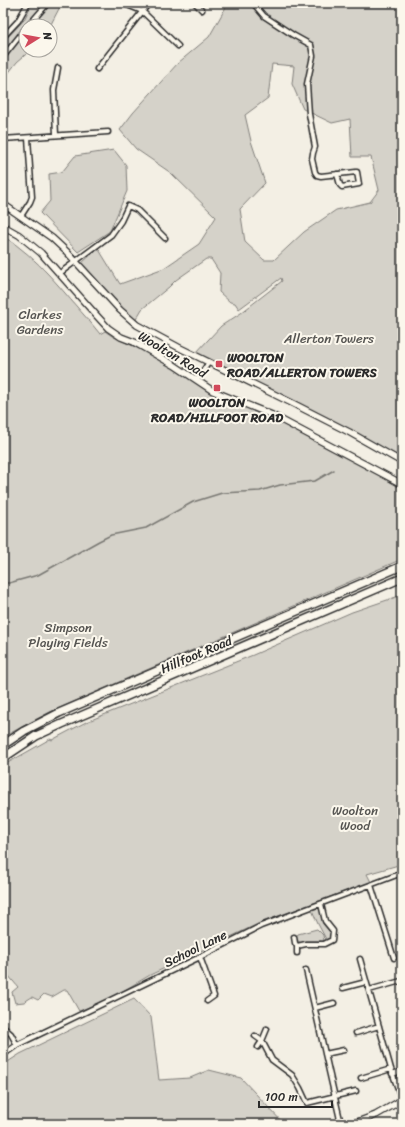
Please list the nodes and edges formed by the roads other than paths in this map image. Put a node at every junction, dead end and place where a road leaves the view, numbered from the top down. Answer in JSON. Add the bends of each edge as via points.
{"nodes":[{"id":1,"x":28,"y":3,"type":"edge"},
{"id":2,"x":48,"y":3,"type":"edge"},
{"id":3,"x":122,"y":3,"type":"edge"},
{"id":4,"x":149,"y":3,"type":"edge"},
{"id":5,"x":195,"y":3,"type":"edge"},
{"id":6,"x":253,"y":3,"type":"edge"},
{"id":7,"x":202,"y":10,"type":"dead end"},
{"id":8,"x":142,"y":11,"type":"junction"},
{"id":9,"x":35,"y":18,"type":"edge"},
{"id":10,"x":3,"y":37,"type":"edge"},
{"id":11,"x":18,"y":38,"type":"edge"},
{"id":12,"x":178,"y":46,"type":"dead end"},
{"id":13,"x":3,"y":57,"type":"edge"},
{"id":14,"x":58,"y":68,"type":"dead end"},
{"id":15,"x":97,"y":69,"type":"dead end"},
{"id":16,"x":108,"y":132,"type":"dead end"},
{"id":17,"x":56,"y":135,"type":"junction"},
{"id":18,"x":28,"y":138,"type":"junction"},
{"id":19,"x":3,"y":139,"type":"edge"},
{"id":20,"x":337,"y":174,"type":"junction"},
{"id":21,"x":3,"y":204,"type":"edge"},
{"id":22,"x":21,"y":216,"type":"junction"},
{"id":23,"x":3,"y":226,"type":"edge"},
{"id":24,"x":165,"y":238,"type":"dead end"},
{"id":25,"x":75,"y":261,"type":"junction"},
{"id":26,"x":60,"y":273,"type":"junction"},
{"id":27,"x":208,"y":362,"type":"junction"},
{"id":28,"x":197,"y":380,"type":"junction"},
{"id":29,"x":402,"y":462,"type":"edge"},
{"id":30,"x":402,"y":484,"type":"edge"},
{"id":31,"x":402,"y":566,"type":"edge"},
{"id":32,"x":402,"y":578,"type":"edge"},
{"id":33,"x":3,"y":745,"type":"edge"},
{"id":34,"x":3,"y":758,"type":"edge"},
{"id":35,"x":402,"y":873,"type":"edge"},
{"id":36,"x":371,"y":885,"type":"junction"},
{"id":37,"x":321,"y":904,"type":"junction"},
{"id":38,"x":294,"y":937,"type":"dead end"},
{"id":39,"x":297,"y":946,"type":"junction"},
{"id":40,"x":297,"y":954,"type":"dead end"},
{"id":41,"x":200,"y":957,"type":"junction"},
{"id":42,"x":394,"y":958,"type":"dead end"},
{"id":43,"x":360,"y":959,"type":"dead end"},
{"id":44,"x":306,"y":970,"type":"dead end"},
{"id":45,"x":401,"y":981,"type":"dead end"},
{"id":46,"x":366,"y":982,"type":"junction"},
{"id":47,"x":342,"y":988,"type":"dead end"},
{"id":48,"x":369,"y":990,"type":"junction"},
{"id":49,"x":207,"y":1001,"type":"dead end"},
{"id":50,"x":334,"y":1003,"type":"dead end"},
{"id":51,"x":314,"y":1008,"type":"junction"},
{"id":52,"x":379,"y":1026,"type":"junction"},
{"id":53,"x":3,"y":1027,"type":"edge"},
{"id":54,"x":267,"y":1029,"type":"dead end"},
{"id":55,"x":356,"y":1032,"type":"dead end"},
{"id":56,"x":255,"y":1036,"type":"dead end"},
{"id":57,"x":262,"y":1041,"type":"junction"},
{"id":58,"x":17,"y":1045,"type":"junction"},
{"id":59,"x":258,"y":1047,"type":"dead end"},
{"id":60,"x":344,"y":1050,"type":"dead end"},
{"id":61,"x":325,"y":1054,"type":"junction"},
{"id":62,"x":3,"y":1055,"type":"edge"},
{"id":63,"x":391,"y":1069,"type":"junction"},
{"id":64,"x":402,"y":1071,"type":"edge"},
{"id":65,"x":392,"y":1074,"type":"junction"},
{"id":66,"x":362,"y":1078,"type":"dead end"},
{"id":67,"x":356,"y":1091,"type":"dead end"},
{"id":68,"x":334,"y":1097,"type":"junction"},
{"id":69,"x":402,"y":1100,"type":"edge"},
{"id":70,"x":341,"y":1124,"type":"edge"},
{"id":71,"x":352,"y":1124,"type":"edge"}],
"edges":[{"from":1,"to":10,"type":"street","via":[[18,21]]},
{"from":2,"to":9,"type":"street"},
{"from":3,"to":8,"type":"street"},
{"from":4,"to":8,"type":"street"},
{"from":5,"to":7,"type":"street"},
{"from":6,"to":20,"type":"street","via":[[264,16],[311,45],[313,56],[307,84],[315,148],[312,160],[314,172],[321,176]]},
{"from":8,"to":12,"type":"street"},
{"from":8,"to":15,"type":"street"},
{"from":11,"to":13,"type":"street"},
{"from":14,"to":17,"type":"street","via":[[54,90]]},
{"from":16,"to":17,"type":"street"},
{"from":17,"to":18,"type":"street"},
{"from":18,"to":19,"type":"street"},
{"from":18,"to":22,"type":"street","via":[[32,197]]},
{"from":20,"to":20,"type":"street","via":[[358,172],[358,184],[342,187]]},
{"from":21,"to":22,"type":"main road","name":"Woolton Road"},
{"from":22,"to":25,"type":"main road","name":"Woolton Road","via":[[52,238]]},
{"from":23,"to":26,"type":"main road","name":"Woolton Road","via":[[41,253]]},
{"from":24,"to":25,"type":"street","via":[[137,210],[128,206],[111,235]]},
{"from":25,"to":26,"type":"street"},
{"from":25,"to":27,"type":"main road","name":"Woolton Road","via":[[137,325]]},
{"from":26,"to":28,"type":"main road","name":"Woolton Road","via":[[108,328]]},
{"from":27,"to":28,"type":"street"},
{"from":27,"to":29,"type":"main road","name":"Woolton Road","via":[[328,421]]},
{"from":28,"to":30,"type":"main road","name":"Woolton Road","via":[[213,391],[272,415]]},
{"from":31,"to":33,"type":"highway","name":"Hillfoot Road","via":[[59,713]]},
{"from":32,"to":34,"type":"highway","name":"Hillfoot Road","via":[[62,724],[36,736]]},
{"from":35,"to":36,"type":"street","name":"School Lane"},
{"from":36,"to":37,"type":"street","name":"School Lane"},
{"from":36,"to":42,"type":"street"},
{"from":37,"to":39,"type":"street","via":[[324,921],[333,931],[332,940],[324,944]]},
{"from":37,"to":41,"type":"street","name":"School Lane","via":[[261,926]]},
{"from":38,"to":39,"type":"street"},
{"from":39,"to":40,"type":"street"},
{"from":41,"to":49,"type":"street","via":[[214,996]]},
{"from":41,"to":58,"type":"street","name":"School Lane"},
{"from":43,"to":46,"type":"street"},
{"from":44,"to":51,"type":"street"},
{"from":45,"to":48,"type":"street"},
{"from":46,"to":47,"type":"street"},
{"from":46,"to":48,"type":"street"},
{"from":48,"to":52,"type":"street"},
{"from":50,"to":51,"type":"street"},
{"from":51,"to":61,"type":"street"},
{"from":52,"to":55,"type":"street"},
{"from":52,"to":63,"type":"street"},
{"from":53,"to":58,"type":"street","via":[[11,1034]]},
{"from":54,"to":57,"type":"street"},
{"from":56,"to":57,"type":"street"},
{"from":57,"to":59,"type":"street"},
{"from":57,"to":68,"type":"street","via":[[272,1060],[292,1075],[307,1103]]},
{"from":58,"to":62,"type":"street","name":"School Lane"},
{"from":60,"to":61,"type":"street"},
{"from":61,"to":68,"type":"street"},
{"from":63,"to":65,"type":"street"},
{"from":63,"to":66,"type":"street"},
{"from":64,"to":65,"type":"street"},
{"from":65,"to":69,"type":"street"},
{"from":67,"to":68,"type":"street"},
{"from":68,"to":70,"type":"street"},
{"from":69,"to":71,"type":"main road","via":[[376,1115]]}]}
